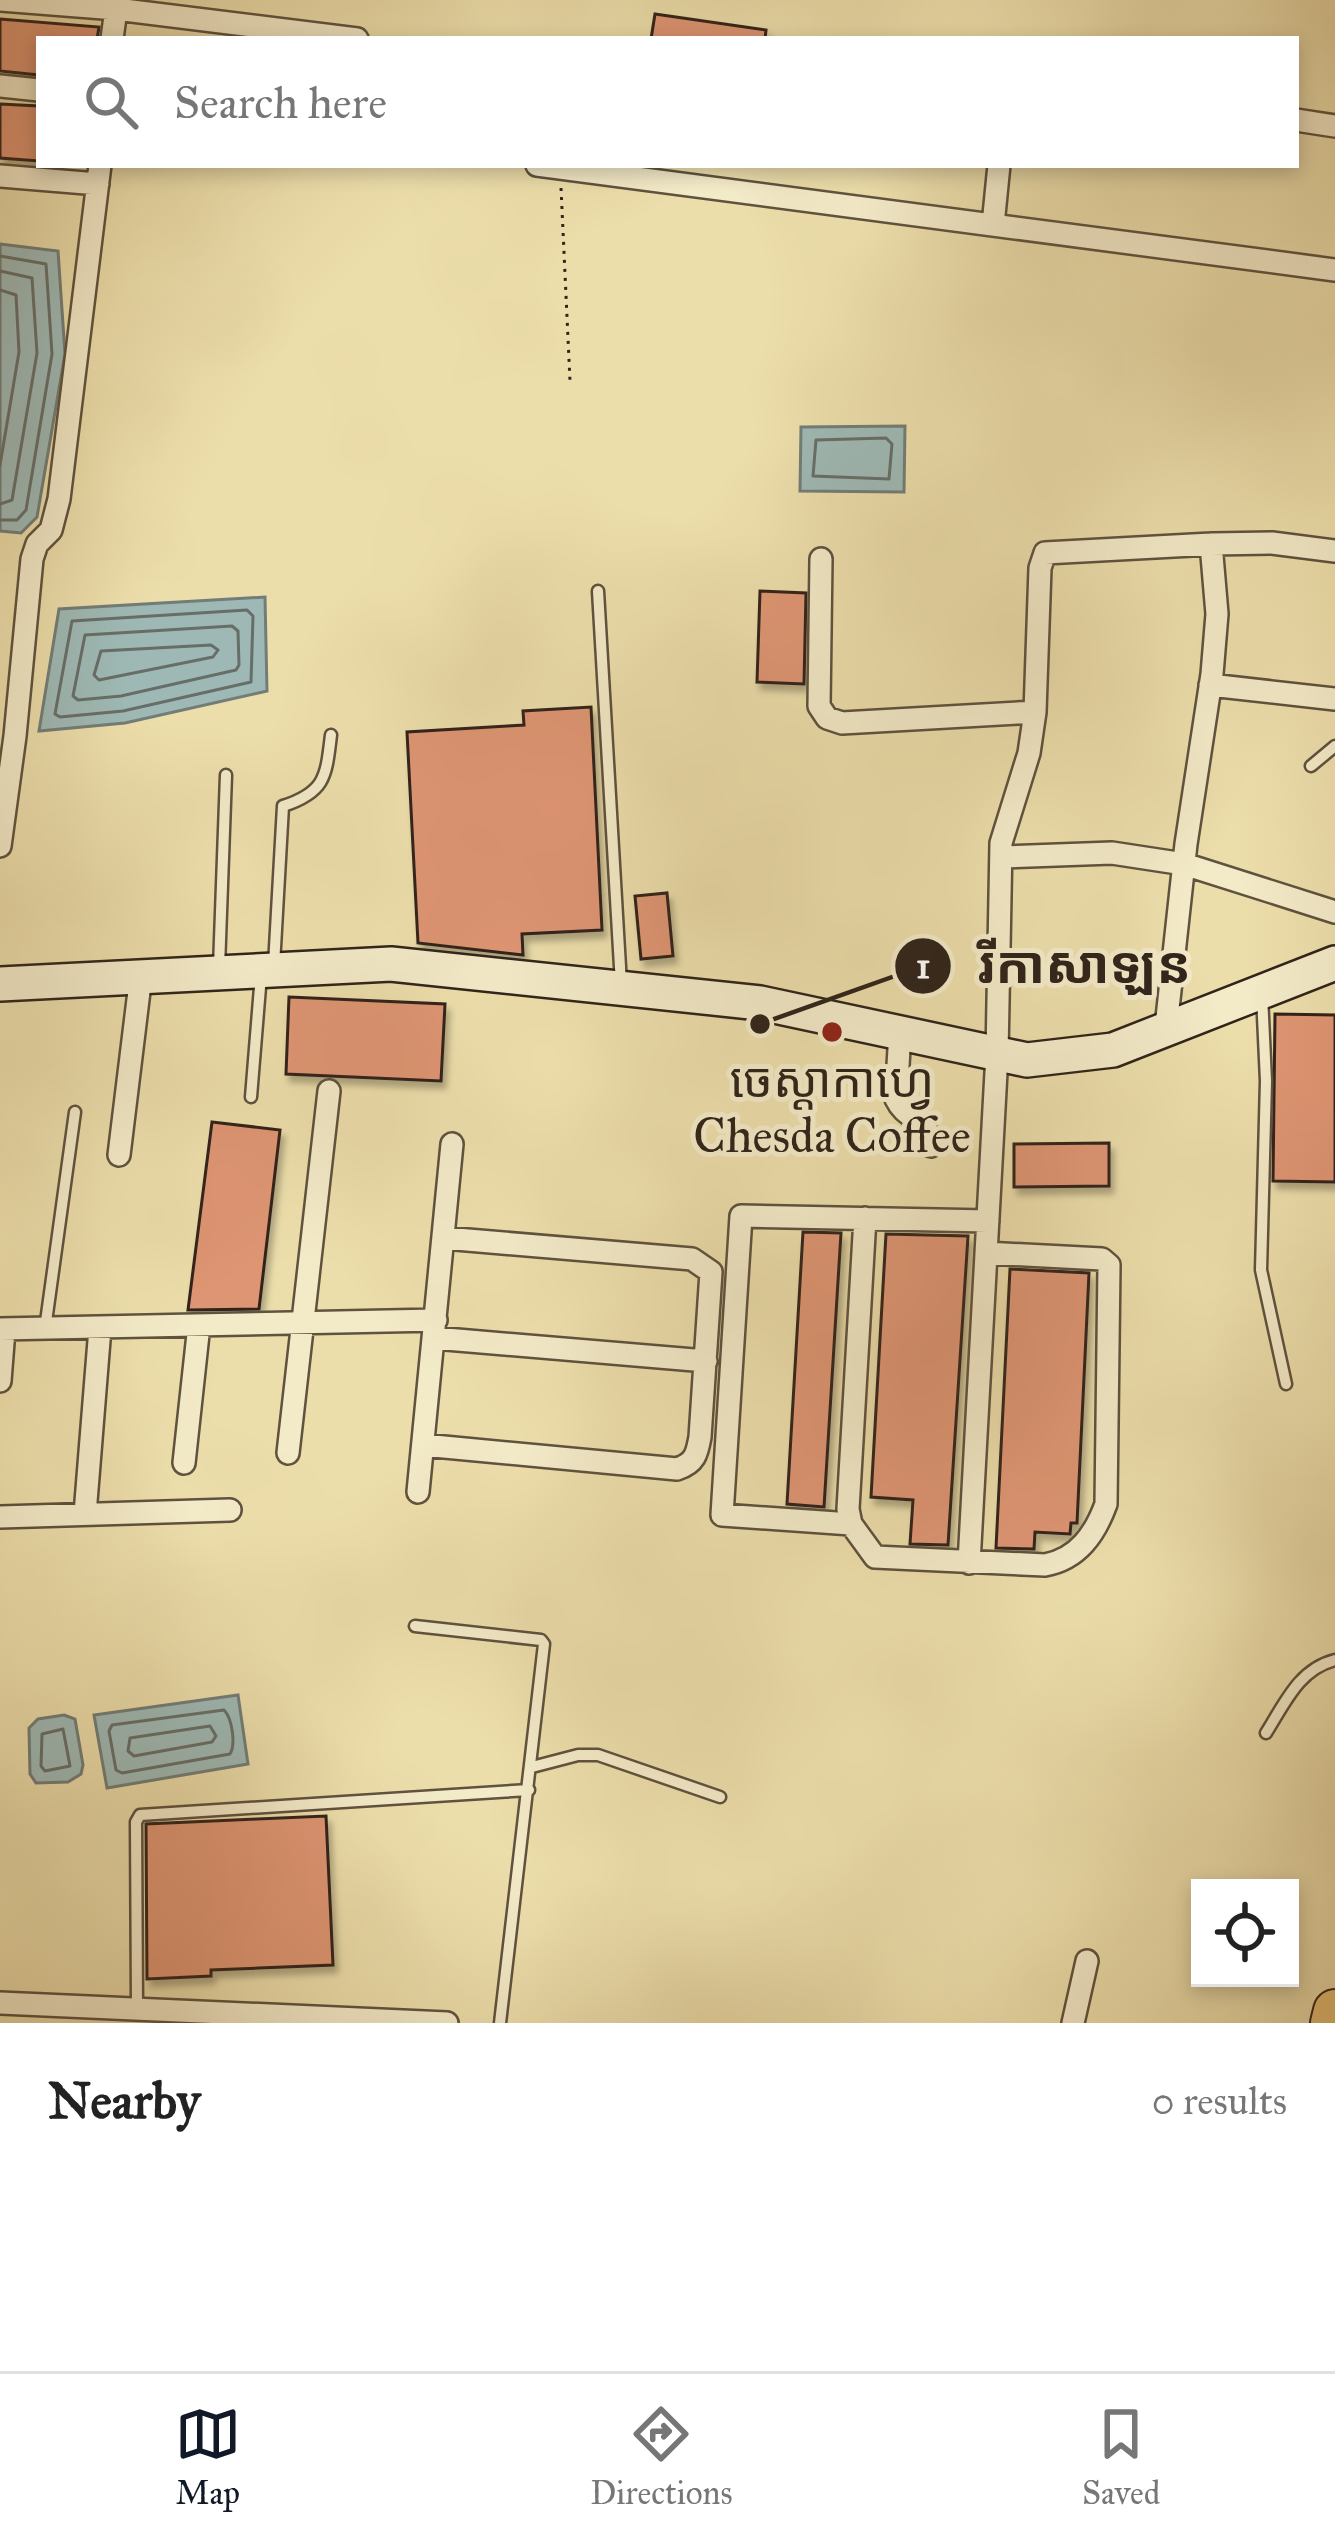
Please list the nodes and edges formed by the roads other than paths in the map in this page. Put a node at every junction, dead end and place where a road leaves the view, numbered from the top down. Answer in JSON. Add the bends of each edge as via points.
{"nodes":[{"id":1,"x":2,"y":0,"type":"edge"},
{"id":2,"x":116,"y":9,"type":"junction"},
{"id":3,"x":112,"y":36,"type":"edge"},
{"id":4,"x":333,"y":36,"type":"edge"},
{"id":5,"x":0,"y":86,"type":"edge"},
{"id":6,"x":36,"y":90,"type":"edge"},
{"id":7,"x":1299,"y":120,"type":"edge"},
{"id":8,"x":1335,"y":126,"type":"edge"},
{"id":9,"x":568,"y":168,"type":"edge"},
{"id":10,"x":999,"y":168,"type":"edge"},
{"id":11,"x":99,"y":175,"type":"edge"},
{"id":12,"x":0,"y":176,"type":"edge"},
{"id":13,"x":993,"y":226,"type":"junction"},
{"id":14,"x":1335,"y":270,"type":"edge"},
{"id":15,"x":1211,"y":544,"type":"junction"},
{"id":16,"x":1335,"y":550,"type":"edge"},
{"id":17,"x":820,"y":559,"type":"dead end"},
{"id":18,"x":598,"y":591,"type":"dead end"},
{"id":19,"x":1210,"y":685,"type":"junction"},
{"id":20,"x":1335,"y":699,"type":"edge"},
{"id":21,"x":1035,"y":712,"type":"junction"},
{"id":22,"x":8,"y":735,"type":"edge"},
{"id":23,"x":331,"y":735,"type":"dead end"},
{"id":24,"x":1335,"y":746,"type":"edge"},
{"id":25,"x":1310,"y":766,"type":"dead end"},
{"id":26,"x":226,"y":776,"type":"dead end"},
{"id":27,"x":0,"y":846,"type":"edge"},
{"id":28,"x":1001,"y":857,"type":"junction"},
{"id":29,"x":1184,"y":864,"type":"junction"},
{"id":30,"x":1335,"y":912,"type":"edge"},
{"id":31,"x":1335,"y":963,"type":"edge"},
{"id":32,"x":268,"y":967,"type":"junction"},
{"id":33,"x":219,"y":970,"type":"junction"},
{"id":34,"x":141,"y":975,"type":"junction"},
{"id":35,"x":0,"y":984,"type":"edge"},
{"id":36,"x":621,"y":989,"type":"junction"},
{"id":37,"x":1262,"y":992,"type":"junction"},
{"id":38,"x":1166,"y":1027,"type":"junction"},
{"id":39,"x":900,"y":1032,"type":"junction"},
{"id":40,"x":997,"y":1054,"type":"junction"},
{"id":41,"x":329,"y":1091,"type":"dead end"},
{"id":42,"x":251,"y":1097,"type":"dead end"},
{"id":43,"x":75,"y":1112,"type":"dead end"},
{"id":44,"x":452,"y":1144,"type":"dead end"},
{"id":45,"x":931,"y":1146,"type":"dead end"},
{"id":46,"x":119,"y":1155,"type":"dead end"},
{"id":47,"x":865,"y":1218,"type":"junction"},
{"id":48,"x":988,"y":1221,"type":"junction"},
{"id":49,"x":444,"y":1238,"type":"junction"},
{"id":50,"x":986,"y":1253,"type":"junction"},
{"id":51,"x":303,"y":1323,"type":"junction"},
{"id":52,"x":199,"y":1325,"type":"junction"},
{"id":53,"x":100,"y":1328,"type":"junction"},
{"id":54,"x":44,"y":1329,"type":"junction"},
{"id":55,"x":435,"y":1329,"type":"junction"},
{"id":56,"x":2,"y":1330,"type":"edge"},
{"id":57,"x":706,"y":1361,"type":"junction"},
{"id":58,"x":0,"y":1381,"type":"edge"},
{"id":59,"x":1286,"y":1384,"type":"dead end"},
{"id":60,"x":423,"y":1444,"type":"junction"},
{"id":61,"x":288,"y":1453,"type":"dead end"},
{"id":62,"x":184,"y":1463,"type":"dead end"},
{"id":63,"x":418,"y":1492,"type":"dead end"},
{"id":64,"x":230,"y":1510,"type":"dead end"},
{"id":65,"x":86,"y":1514,"type":"junction"},
{"id":66,"x":0,"y":1517,"type":"edge"},
{"id":67,"x":851,"y":1524,"type":"junction"},
{"id":68,"x":969,"y":1563,"type":"junction"},
{"id":69,"x":415,"y":1627,"type":"dead end"},
{"id":70,"x":1335,"y":1660,"type":"edge"},
{"id":71,"x":1266,"y":1733,"type":"dead end"},
{"id":72,"x":532,"y":1767,"type":"junction"},
{"id":73,"x":529,"y":1790,"type":"junction"},
{"id":74,"x":720,"y":1796,"type":"dead end"},
{"id":75,"x":1088,"y":1961,"type":"dead end"},
{"id":76,"x":0,"y":2003,"type":"edge"},
{"id":77,"x":137,"y":2008,"type":"junction"},
{"id":78,"x":1335,"y":2011,"type":"edge"},
{"id":79,"x":447,"y":2023,"type":"edge"},
{"id":80,"x":500,"y":2023,"type":"edge"},
{"id":81,"x":1072,"y":2023,"type":"edge"},
{"id":82,"x":1332,"y":2023,"type":"edge"}],
"edges":[{"from":1,"to":2,"type":"street"},
{"from":2,"to":3,"type":"street"},
{"from":2,"to":4,"type":"street"},
{"from":5,"to":6,"type":"street"},
{"from":7,"to":8,"type":"street"},
{"from":9,"to":13,"type":"street"},
{"from":10,"to":13,"type":"street"},
{"from":11,"to":12,"type":"street"},
{"from":11,"to":22,"type":"street","via":[[59,499],[32,559]]},
{"from":13,"to":14,"type":"street"},
{"from":15,"to":16,"type":"street"},
{"from":15,"to":19,"type":"street","via":[[1217,614]]},
{"from":15,"to":21,"type":"street","via":[[1045,553]]},
{"from":17,"to":21,"type":"street","via":[[819,706],[827,718]]},
{"from":18,"to":36,"type":"lane"},
{"from":19,"to":20,"type":"street"},
{"from":19,"to":29,"type":"street"},
{"from":21,"to":28,"type":"street"},
{"from":22,"to":27,"type":"street"},
{"from":23,"to":32,"type":"lane","via":[[326,778],[283,806]]},
{"from":24,"to":25,"type":"lane"},
{"from":26,"to":33,"type":"lane"},
{"from":28,"to":29,"type":"street","via":[[1112,853]]},
{"from":28,"to":40,"type":"street"},
{"from":29,"to":30,"type":"street"},
{"from":29,"to":38,"type":"street"},
{"from":31,"to":37,"type":"street"},
{"from":32,"to":33,"type":"street"},
{"from":32,"to":36,"type":"street","via":[[391,964]]},
{"from":32,"to":42,"type":"lane"},
{"from":33,"to":34,"type":"street"},
{"from":34,"to":35,"type":"street"},
{"from":34,"to":46,"type":"street"},
{"from":36,"to":39,"type":"street","via":[[760,1003]]},
{"from":37,"to":38,"type":"street"},
{"from":37,"to":59,"type":"lane","via":[[1261,1270]]},
{"from":38,"to":40,"type":"street","via":[[1113,1050],[1027,1060]]},
{"from":39,"to":40,"type":"street"},
{"from":39,"to":45,"type":"street","via":[[896,1099],[929,1130]]},
{"from":40,"to":48,"type":"street"},
{"from":41,"to":51,"type":"street"},
{"from":43,"to":54,"type":"lane"},
{"from":44,"to":49,"type":"street"},
{"from":47,"to":48,"type":"street"},
{"from":47,"to":67,"type":"street"},
{"from":47,"to":67,"type":"street","via":[[741,1215],[722,1515]]},
{"from":48,"to":50,"type":"street"},
{"from":49,"to":55,"type":"street"},
{"from":49,"to":57,"type":"street","via":[[692,1259],[711,1272]]},
{"from":50,"to":68,"type":"street"},
{"from":50,"to":68,"type":"street","via":[[1109,1265],[1108,1491],[1094,1532],[1073,1556],[1059,1563]]},
{"from":51,"to":52,"type":"street"},
{"from":51,"to":55,"type":"street"},
{"from":51,"to":61,"type":"street"},
{"from":52,"to":53,"type":"street"},
{"from":52,"to":62,"type":"street"},
{"from":53,"to":54,"type":"street"},
{"from":53,"to":65,"type":"street"},
{"from":54,"to":56,"type":"street"},
{"from":55,"to":57,"type":"street"},
{"from":55,"to":60,"type":"street"},
{"from":56,"to":58,"type":"street"},
{"from":57,"to":60,"type":"street","via":[[697,1456],[688,1466]]},
{"from":60,"to":63,"type":"street"},
{"from":64,"to":65,"type":"street"},
{"from":65,"to":66,"type":"street"},
{"from":67,"to":68,"type":"street","via":[[875,1557]]},
{"from":69,"to":72,"type":"lane","via":[[541,1640]]},
{"from":70,"to":71,"type":"lane","via":[[1303,1676]]},
{"from":72,"to":73,"type":"lane"},
{"from":72,"to":74,"type":"lane","via":[[598,1755]]},
{"from":73,"to":77,"type":"lane","via":[[140,1815]]},
{"from":73,"to":80,"type":"lane"},
{"from":75,"to":81,"type":"street"},
{"from":76,"to":77,"type":"street"},
{"from":77,"to":79,"type":"street"},
{"from":78,"to":82,"type":"highway"}]}
